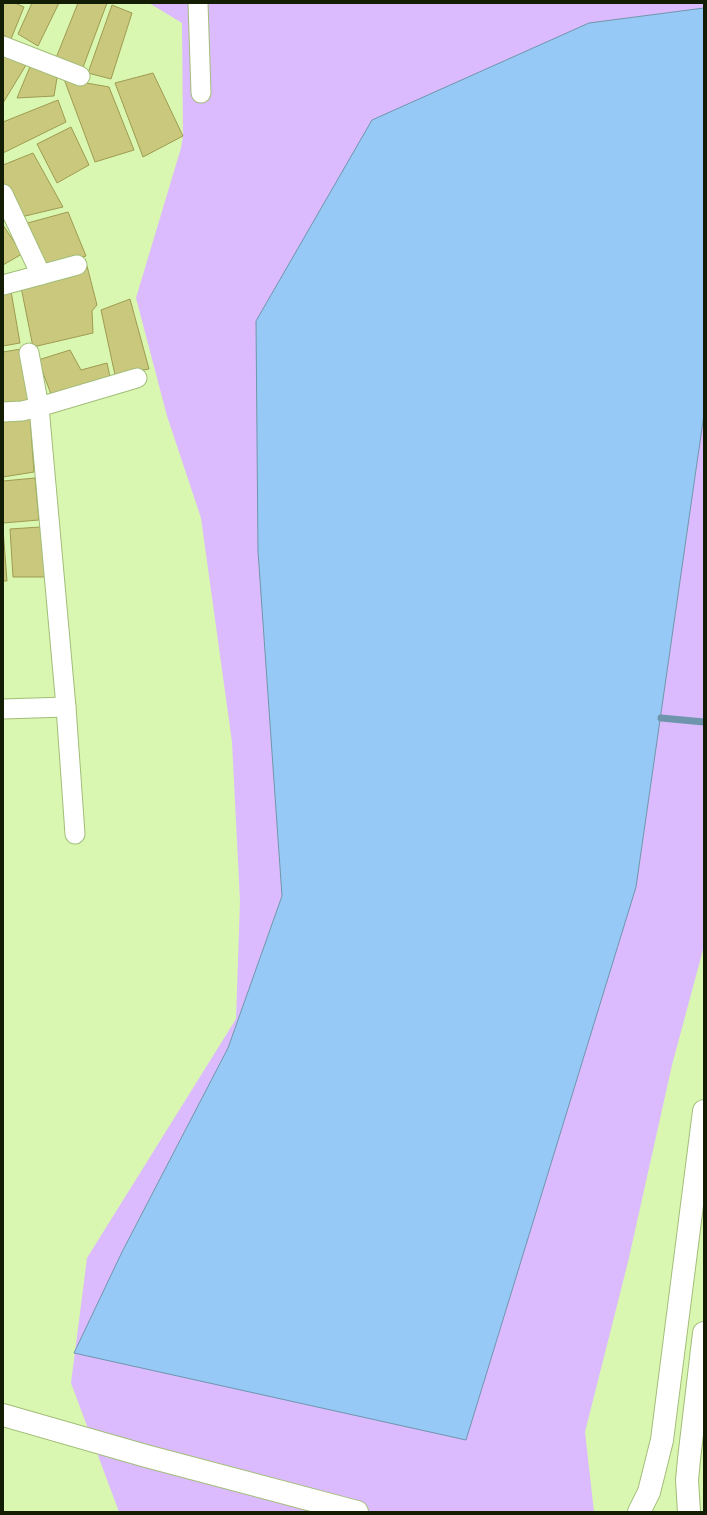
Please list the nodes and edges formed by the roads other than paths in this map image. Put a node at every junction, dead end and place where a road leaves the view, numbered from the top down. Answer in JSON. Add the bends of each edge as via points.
{"nodes":[{"id":1,"x":198,"y":3,"type":"edge"},
{"id":2,"x":3,"y":46,"type":"edge"},
{"id":3,"x":80,"y":76,"type":"dead end"},
{"id":4,"x":202,"y":93,"type":"dead end"},
{"id":5,"x":3,"y":194,"type":"edge"},
{"id":6,"x":76,"y":265,"type":"dead end"},
{"id":7,"x":41,"y":274,"type":"junction"},
{"id":8,"x":3,"y":285,"type":"edge"},
{"id":9,"x":29,"y":353,"type":"dead end"},
{"id":10,"x":136,"y":378,"type":"dead end"},
{"id":11,"x":39,"y":407,"type":"junction"},
{"id":12,"x":3,"y":412,"type":"edge"},
{"id":13,"x":66,"y":707,"type":"junction"},
{"id":14,"x":3,"y":709,"type":"edge"},
{"id":15,"x":75,"y":834,"type":"dead end"},
{"id":16,"x":704,"y":1111,"type":"edge"},
{"id":17,"x":704,"y":1333,"type":"edge"},
{"id":18,"x":3,"y":1415,"type":"edge"},
{"id":19,"x":357,"y":1512,"type":"edge"},
{"id":20,"x":639,"y":1512,"type":"edge"},
{"id":21,"x":689,"y":1512,"type":"edge"}],
"edges":[{"from":1,"to":4,"type":"street"},
{"from":2,"to":3,"type":"street"},
{"from":5,"to":7,"type":"street"},
{"from":6,"to":7,"type":"street"},
{"from":7,"to":8,"type":"street"},
{"from":9,"to":11,"type":"street"},
{"from":10,"to":11,"type":"street"},
{"from":11,"to":12,"type":"street"},
{"from":11,"to":13,"type":"street"},
{"from":13,"to":14,"type":"street"},
{"from":13,"to":15,"type":"street"},
{"from":16,"to":20,"type":"main road","via":[[662,1440],[649,1492]]},
{"from":17,"to":21,"type":"main road","via":[[688,1459]]},
{"from":18,"to":19,"type":"main road"}]}
